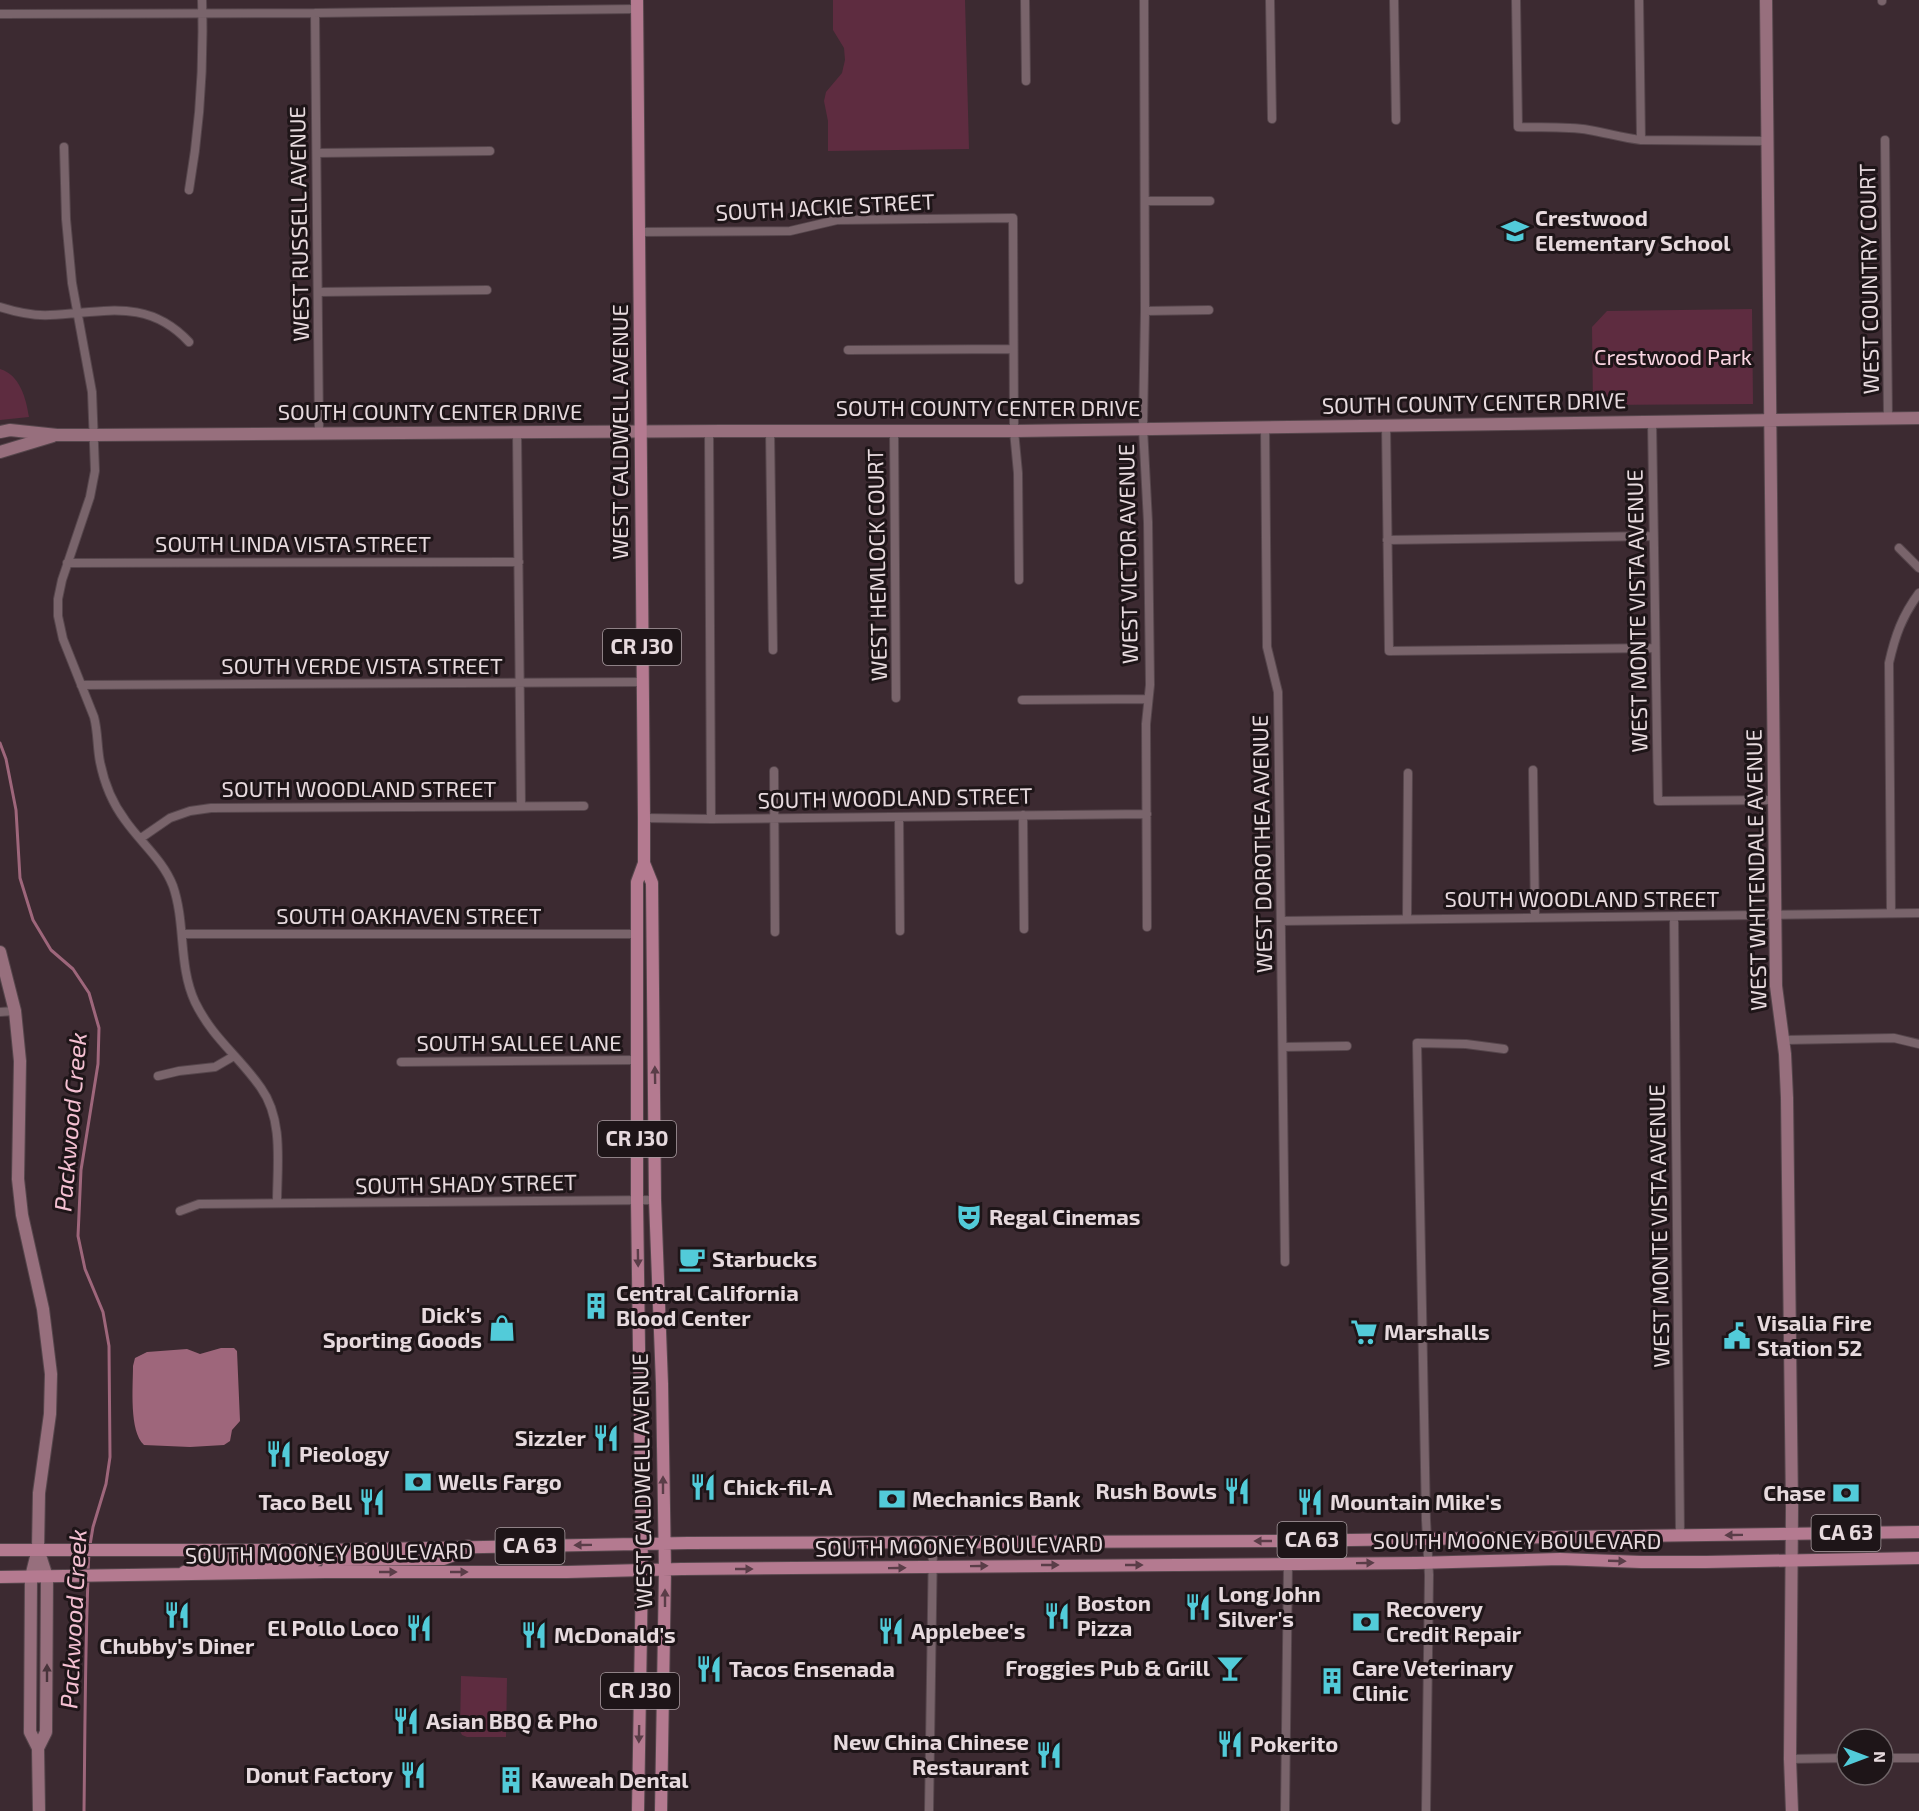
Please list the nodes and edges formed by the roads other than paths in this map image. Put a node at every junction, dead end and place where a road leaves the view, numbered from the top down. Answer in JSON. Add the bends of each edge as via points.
{"nodes":[{"id":1,"x":202,"y":0,"type":"edge"},
{"id":2,"x":1025,"y":0,"type":"edge"},
{"id":3,"x":1144,"y":0,"type":"edge"},
{"id":4,"x":1270,"y":0,"type":"edge"},
{"id":5,"x":1394,"y":0,"type":"edge"},
{"id":6,"x":1516,"y":0,"type":"edge"},
{"id":7,"x":1639,"y":0,"type":"edge"},
{"id":8,"x":1766,"y":0,"type":"edge"},
{"id":9,"x":637,"y":5,"type":"edge"},
{"id":10,"x":0,"y":14,"type":"edge"},
{"id":11,"x":202,"y":14,"type":"junction"},
{"id":12,"x":315,"y":14,"type":"junction"},
{"id":13,"x":1026,"y":81,"type":"dead end"},
{"id":14,"x":1272,"y":118,"type":"dead end"},
{"id":15,"x":1396,"y":120,"type":"dead end"},
{"id":16,"x":1641,"y":140,"type":"junction"},
{"id":17,"x":1767,"y":141,"type":"junction"},
{"id":18,"x":1885,"y":141,"type":"dead end"},
{"id":19,"x":64,"y":147,"type":"dead end"},
{"id":20,"x":490,"y":152,"type":"dead end"},
{"id":21,"x":317,"y":153,"type":"junction"},
{"id":22,"x":189,"y":190,"type":"dead end"},
{"id":23,"x":1145,"y":201,"type":"junction"},
{"id":24,"x":1210,"y":201,"type":"dead end"},
{"id":25,"x":639,"y":232,"type":"junction"},
{"id":26,"x":487,"y":290,"type":"dead end"},
{"id":27,"x":319,"y":292,"type":"junction"},
{"id":28,"x":0,"y":307,"type":"edge"},
{"id":29,"x":1209,"y":310,"type":"dead end"},
{"id":30,"x":1145,"y":311,"type":"junction"},
{"id":31,"x":78,"y":313,"type":"junction"},
{"id":32,"x":189,"y":342,"type":"dead end"},
{"id":33,"x":1013,"y":348,"type":"junction"},
{"id":34,"x":848,"y":350,"type":"dead end"},
{"id":35,"x":1919,"y":417,"type":"edge"},
{"id":36,"x":1888,"y":418,"type":"junction"},
{"id":37,"x":1652,"y":421,"type":"junction"},
{"id":38,"x":1770,"y":421,"type":"junction"},
{"id":39,"x":1386,"y":425,"type":"junction"},
{"id":40,"x":1265,"y":427,"type":"junction"},
{"id":41,"x":1143,"y":428,"type":"junction"},
{"id":42,"x":770,"y":430,"type":"junction"},
{"id":43,"x":5,"y":431,"type":"edge"},
{"id":44,"x":641,"y":431,"type":"junction"},
{"id":45,"x":709,"y":431,"type":"junction"},
{"id":46,"x":894,"y":431,"type":"junction"},
{"id":47,"x":1014,"y":431,"type":"junction"},
{"id":48,"x":319,"y":433,"type":"junction"},
{"id":49,"x":517,"y":433,"type":"junction"},
{"id":50,"x":57,"y":435,"type":"junction"},
{"id":51,"x":94,"y":435,"type":"junction"},
{"id":52,"x":5,"y":450,"type":"edge"},
{"id":53,"x":1653,"y":536,"type":"junction"},
{"id":54,"x":1387,"y":540,"type":"junction"},
{"id":55,"x":1899,"y":548,"type":"dead end"},
{"id":56,"x":519,"y":562,"type":"junction"},
{"id":57,"x":67,"y":563,"type":"junction"},
{"id":58,"x":1919,"y":568,"type":"edge"},
{"id":59,"x":1019,"y":580,"type":"dead end"},
{"id":60,"x":1919,"y":593,"type":"edge"},
{"id":61,"x":1655,"y":648,"type":"junction"},
{"id":62,"x":773,"y":650,"type":"dead end"},
{"id":63,"x":642,"y":682,"type":"junction"},
{"id":64,"x":520,"y":684,"type":"junction"},
{"id":65,"x":81,"y":685,"type":"junction"},
{"id":66,"x":896,"y":698,"type":"dead end"},
{"id":67,"x":1148,"y":699,"type":"junction"},
{"id":68,"x":1022,"y":700,"type":"dead end"},
{"id":69,"x":1533,"y":770,"type":"dead end"},
{"id":70,"x":774,"y":771,"type":"dead end"},
{"id":71,"x":1408,"y":773,"type":"dead end"},
{"id":72,"x":1775,"y":800,"type":"junction"},
{"id":73,"x":521,"y":806,"type":"junction"},
{"id":74,"x":584,"y":806,"type":"dead end"},
{"id":75,"x":1147,"y":814,"type":"junction"},
{"id":76,"x":1023,"y":815,"type":"junction"},
{"id":77,"x":774,"y":817,"type":"junction"},
{"id":78,"x":899,"y":817,"type":"junction"},
{"id":79,"x":644,"y":818,"type":"junction"},
{"id":80,"x":711,"y":819,"type":"junction"},
{"id":81,"x":141,"y":838,"type":"junction"},
{"id":82,"x":644,"y":863,"type":"junction"},
{"id":83,"x":1891,"y":913,"type":"junction"},
{"id":84,"x":1919,"y":913,"type":"edge"},
{"id":85,"x":1776,"y":915,"type":"junction"},
{"id":86,"x":1536,"y":917,"type":"junction"},
{"id":87,"x":1674,"y":917,"type":"junction"},
{"id":88,"x":1407,"y":918,"type":"junction"},
{"id":89,"x":1282,"y":921,"type":"junction"},
{"id":90,"x":1147,"y":927,"type":"dead end"},
{"id":91,"x":1024,"y":930,"type":"dead end"},
{"id":92,"x":900,"y":931,"type":"dead end"},
{"id":93,"x":775,"y":932,"type":"dead end"},
{"id":94,"x":182,"y":934,"type":"junction"},
{"id":95,"x":637,"y":934,"type":"junction"},
{"id":96,"x":0,"y":952,"type":"edge"},
{"id":97,"x":15,"y":1011,"type":"junction"},
{"id":98,"x":0,"y":1012,"type":"edge"},
{"id":99,"x":654,"y":1035,"type":"junction"},
{"id":100,"x":1784,"y":1040,"type":"junction"},
{"id":101,"x":1919,"y":1044,"type":"edge"},
{"id":102,"x":1347,"y":1046,"type":"dead end"},
{"id":103,"x":1282,"y":1047,"type":"junction"},
{"id":104,"x":1504,"y":1049,"type":"dead end"},
{"id":105,"x":234,"y":1056,"type":"junction"},
{"id":106,"x":636,"y":1060,"type":"junction"},
{"id":107,"x":402,"y":1062,"type":"dead end"},
{"id":108,"x":158,"y":1076,"type":"dead end"},
{"id":109,"x":637,"y":1200,"type":"junction"},
{"id":110,"x":655,"y":1200,"type":"junction"},
{"id":111,"x":277,"y":1203,"type":"junction"},
{"id":112,"x":180,"y":1211,"type":"dead end"},
{"id":113,"x":1285,"y":1262,"type":"dead end"},
{"id":114,"x":1919,"y":1532,"type":"edge"},
{"id":115,"x":1792,"y":1534,"type":"junction"},
{"id":116,"x":1680,"y":1536,"type":"junction"},
{"id":117,"x":1427,"y":1539,"type":"junction"},
{"id":118,"x":933,"y":1542,"type":"junction"},
{"id":119,"x":641,"y":1544,"type":"junction"},
{"id":120,"x":664,"y":1544,"type":"junction"},
{"id":121,"x":468,"y":1546,"type":"junction"},
{"id":122,"x":38,"y":1549,"type":"junction"},
{"id":123,"x":0,"y":1550,"type":"edge"},
{"id":124,"x":325,"y":1550,"type":"junction"},
{"id":125,"x":1919,"y":1558,"type":"edge"},
{"id":126,"x":1792,"y":1560,"type":"junction"},
{"id":127,"x":1429,"y":1562,"type":"junction"},
{"id":128,"x":1288,"y":1564,"type":"junction"},
{"id":129,"x":933,"y":1567,"type":"junction"},
{"id":130,"x":642,"y":1570,"type":"junction"},
{"id":131,"x":665,"y":1570,"type":"junction"},
{"id":132,"x":326,"y":1572,"type":"junction"},
{"id":133,"x":177,"y":1575,"type":"junction"},
{"id":134,"x":31,"y":1577,"type":"junction"},
{"id":135,"x":47,"y":1577,"type":"junction"},
{"id":136,"x":0,"y":1578,"type":"edge"},
{"id":137,"x":38,"y":1748,"type":"junction"},
{"id":138,"x":1835,"y":1758,"type":"edge"},
{"id":139,"x":1895,"y":1758,"type":"edge"},
{"id":140,"x":1919,"y":1758,"type":"edge"},
{"id":141,"x":1790,"y":1759,"type":"junction"},
{"id":142,"x":39,"y":1811,"type":"edge"},
{"id":143,"x":638,"y":1811,"type":"edge"},
{"id":144,"x":662,"y":1811,"type":"edge"},
{"id":145,"x":929,"y":1811,"type":"edge"},
{"id":146,"x":1285,"y":1811,"type":"edge"},
{"id":147,"x":1426,"y":1811,"type":"edge"},
{"id":148,"x":1792,"y":1811,"type":"edge"}],
"edges":[{"from":1,"to":11,"type":"street"},
{"from":2,"to":13,"type":"street"},
{"from":3,"to":23,"type":"street","name":"WEST VICTOR AVENUE"},
{"from":4,"to":14,"type":"street"},
{"from":5,"to":15,"type":"street"},
{"from":6,"to":16,"type":"street","via":[[1518,128],[1571,128]]},
{"from":7,"to":16,"type":"street"},
{"from":8,"to":17,"type":"street","name":"WEST WHITENDALE AVENUE"},
{"from":9,"to":12,"type":"street"},
{"from":9,"to":25,"type":"main road","name":"WEST CALDWELL AVENUE","number":"CR J30"},
{"from":10,"to":11,"type":"street"},
{"from":11,"to":12,"type":"street"},
{"from":11,"to":22,"type":"street","via":[[202,80]]},
{"from":12,"to":21,"type":"street","name":"WEST RUSSELL AVENUE"},
{"from":16,"to":17,"type":"street"},
{"from":17,"to":38,"type":"street","name":"WEST WHITENDALE AVENUE"},
{"from":18,"to":36,"type":"street","name":"WEST COUNTRY COURT"},
{"from":19,"to":31,"type":"street","via":[[66,219]]},
{"from":20,"to":21,"type":"street"},
{"from":21,"to":27,"type":"street","name":"WEST RUSSELL AVENUE"},
{"from":23,"to":24,"type":"street"},
{"from":23,"to":30,"type":"street","name":"WEST VICTOR AVENUE"},
{"from":25,"to":33,"type":"street","name":"SOUTH JACKIE STREET","via":[[790,231],[837,220],[1013,218]]},
{"from":25,"to":44,"type":"main road","name":"WEST CALDWELL AVENUE","number":"CR J30"},
{"from":26,"to":27,"type":"street"},
{"from":27,"to":48,"type":"street","name":"WEST RUSSELL AVENUE"},
{"from":28,"to":31,"type":"street","via":[[48,315]]},
{"from":29,"to":30,"type":"street"},
{"from":30,"to":41,"type":"street","name":"WEST VICTOR AVENUE"},
{"from":31,"to":32,"type":"street","via":[[128,311],[158,318]]},
{"from":31,"to":51,"type":"street","via":[[92,392]]},
{"from":33,"to":34,"type":"street"},
{"from":33,"to":47,"type":"street"},
{"from":35,"to":36,"type":"street","name":"SOUTH COUNTY CENTER DRIVE"},
{"from":36,"to":38,"type":"street","name":"SOUTH COUNTY CENTER DRIVE"},
{"from":37,"to":38,"type":"street","name":"SOUTH COUNTY CENTER DRIVE"},
{"from":37,"to":39,"type":"street","name":"SOUTH COUNTY CENTER DRIVE"},
{"from":37,"to":53,"type":"street","name":"WEST MONTE VISTA AVENUE"},
{"from":38,"to":72,"type":"street","name":"WEST WHITENDALE AVENUE"},
{"from":39,"to":40,"type":"street","name":"SOUTH COUNTY CENTER DRIVE"},
{"from":39,"to":54,"type":"street"},
{"from":40,"to":41,"type":"street","name":"SOUTH COUNTY CENTER DRIVE"},
{"from":40,"to":89,"type":"street","name":"WEST DOROTHEA AVENUE","via":[[1267,647],[1278,692]]},
{"from":41,"to":47,"type":"street","name":"SOUTH COUNTY CENTER DRIVE"},
{"from":41,"to":67,"type":"street","name":"WEST VICTOR AVENUE","via":[[1148,522]]},
{"from":42,"to":45,"type":"street","name":"SOUTH COUNTY CENTER DRIVE"},
{"from":42,"to":46,"type":"street","name":"SOUTH COUNTY CENTER DRIVE"},
{"from":42,"to":62,"type":"street"},
{"from":43,"to":50,"type":"street","name":"SOUTH COUNTY CENTER DRIVE"},
{"from":44,"to":45,"type":"street","name":"SOUTH COUNTY CENTER DRIVE"},
{"from":44,"to":49,"type":"street","name":"SOUTH COUNTY CENTER DRIVE"},
{"from":44,"to":63,"type":"main road","name":"WEST CALDWELL AVENUE","number":"CR J30"},
{"from":45,"to":80,"type":"street"},
{"from":46,"to":47,"type":"street","name":"SOUTH COUNTY CENTER DRIVE"},
{"from":46,"to":66,"type":"street","name":"WEST HEMLOCK COURT"},
{"from":47,"to":59,"type":"street"},
{"from":48,"to":49,"type":"street","name":"SOUTH COUNTY CENTER DRIVE"},
{"from":48,"to":51,"type":"street","name":"SOUTH COUNTY CENTER DRIVE"},
{"from":49,"to":56,"type":"street"},
{"from":50,"to":51,"type":"street","name":"SOUTH COUNTY CENTER DRIVE"},
{"from":50,"to":52,"type":"street","name":"SOUTH COUNTY CENTER DRIVE"},
{"from":51,"to":57,"type":"street","via":[[93,484]]},
{"from":53,"to":54,"type":"street"},
{"from":53,"to":61,"type":"street","name":"WEST MONTE VISTA AVENUE"},
{"from":54,"to":61,"type":"street","via":[[1389,651]]},
{"from":55,"to":58,"type":"street"},
{"from":56,"to":57,"type":"street","name":"SOUTH LINDA VISTA STREET"},
{"from":56,"to":64,"type":"street"},
{"from":57,"to":65,"type":"street","via":[[58,616]]},
{"from":60,"to":83,"type":"street","via":[[1905,613],[1889,663]]},
{"from":61,"to":72,"type":"street","name":"WEST MONTE VISTA AVENUE","via":[[1658,801]]},
{"from":63,"to":64,"type":"street","name":"SOUTH VERDE VISTA STREET"},
{"from":63,"to":79,"type":"main road","name":"WEST CALDWELL AVENUE","number":"CR J30"},
{"from":64,"to":65,"type":"street","name":"SOUTH VERDE VISTA STREET"},
{"from":64,"to":73,"type":"street"},
{"from":65,"to":81,"type":"street","via":[[94,717],[100,762],[114,801]]},
{"from":67,"to":68,"type":"street"},
{"from":67,"to":75,"type":"street","name":"WEST VICTOR AVENUE"},
{"from":69,"to":86,"type":"street"},
{"from":70,"to":77,"type":"street"},
{"from":71,"to":88,"type":"street"},
{"from":72,"to":85,"type":"street","name":"WEST WHITENDALE AVENUE"},
{"from":73,"to":74,"type":"street","name":"SOUTH WOODLAND STREET"},
{"from":73,"to":81,"type":"street","name":"SOUTH WOODLAND STREET","via":[[211,808],[170,818]]},
{"from":75,"to":76,"type":"street","name":"SOUTH WOODLAND STREET"},
{"from":75,"to":90,"type":"street","name":"WEST VICTOR AVENUE"},
{"from":76,"to":78,"type":"street","name":"SOUTH WOODLAND STREET"},
{"from":76,"to":91,"type":"street"},
{"from":77,"to":78,"type":"street","name":"SOUTH WOODLAND STREET"},
{"from":77,"to":80,"type":"street","name":"SOUTH WOODLAND STREET"},
{"from":77,"to":93,"type":"street"},
{"from":78,"to":92,"type":"street"},
{"from":79,"to":80,"type":"street","name":"SOUTH WOODLAND STREET"},
{"from":79,"to":82,"type":"main road","name":"WEST CALDWELL AVENUE","number":"CR J30"},
{"from":81,"to":94,"type":"street","via":[[159,859],[172,885]]},
{"from":82,"to":95,"type":"main road","name":"WEST CALDWELL AVENUE","number":"CR J30","via":[[637,882]]},
{"from":82,"to":99,"type":"main road","name":"WEST CALDWELL AVENUE","number":"CR J30","via":[[652,883]]},
{"from":83,"to":84,"type":"street","name":"SOUTH WOODLAND STREET"},
{"from":83,"to":85,"type":"street","name":"SOUTH WOODLAND STREET"},
{"from":85,"to":87,"type":"street","name":"SOUTH WOODLAND STREET"},
{"from":85,"to":100,"type":"street","name":"WEST WHITENDALE AVENUE","via":[[1776,986]]},
{"from":86,"to":87,"type":"street","name":"SOUTH WOODLAND STREET"},
{"from":86,"to":88,"type":"street","name":"SOUTH WOODLAND STREET"},
{"from":87,"to":116,"type":"street","name":"WEST MONTE VISTA AVENUE"},
{"from":88,"to":89,"type":"street","name":"SOUTH WOODLAND STREET"},
{"from":89,"to":103,"type":"street","name":"WEST DOROTHEA AVENUE"},
{"from":94,"to":95,"type":"street","name":"SOUTH OAKHAVEN STREET"},
{"from":94,"to":105,"type":"street","via":[[193,997],[204,1020]]},
{"from":95,"to":99,"type":"main road","via":[[644,936],[646,942],[647,1012]]},
{"from":95,"to":106,"type":"main road","name":"WEST CALDWELL AVENUE","number":"CR J30"},
{"from":96,"to":97,"type":"street"},
{"from":97,"to":98,"type":"street"},
{"from":97,"to":122,"type":"street","via":[[20,1060],[18,1179],[51,1374],[39,1493]]},
{"from":110,"to":99,"type":"main road","name":"WEST CALDWELL AVENUE","number":"CR J30","one_way":true},
{"from":100,"to":101,"type":"street","via":[[1894,1038]]},
{"from":100,"to":115,"type":"street","name":"WEST WHITENDALE AVENUE"},
{"from":102,"to":103,"type":"street"},
{"from":103,"to":113,"type":"street","name":"WEST DOROTHEA AVENUE"},
{"from":104,"to":117,"type":"street","via":[[1417,1043]]},
{"from":105,"to":108,"type":"street","via":[[215,1067]]},
{"from":105,"to":111,"type":"street","via":[[262,1089],[272,1112],[277,1136]]},
{"from":106,"to":107,"type":"street","name":"SOUTH SALLEE LANE"},
{"from":106,"to":109,"type":"main road","name":"WEST CALDWELL AVENUE","number":"CR J30"},
{"from":109,"to":110,"type":"street","name":"SOUTH SHADY STREET"},
{"from":109,"to":111,"type":"street","name":"SOUTH SHADY STREET"},
{"from":109,"to":119,"type":"main road","name":"WEST CALDWELL AVENUE","number":"CR J30","one_way":true},
{"from":120,"to":110,"type":"main road","name":"WEST CALDWELL AVENUE","number":"CR J30","one_way":true},
{"from":111,"to":112,"type":"street","name":"SOUTH SHADY STREET","via":[[199,1204]]},
{"from":114,"to":115,"type":"main road","name":"SOUTH MOONEY BOULEVARD","number":"CA 63"},
{"from":115,"to":116,"type":"main road","name":"SOUTH MOONEY BOULEVARD","number":"CA 63","one_way":true},
{"from":115,"to":126,"type":"street","name":"WEST WHITENDALE AVENUE"},
{"from":116,"to":117,"type":"main road","name":"SOUTH MOONEY BOULEVARD","number":"CA 63"},
{"from":117,"to":118,"type":"main road","name":"SOUTH MOONEY BOULEVARD","number":"CA 63","one_way":true},
{"from":117,"to":127,"type":"street"},
{"from":118,"to":120,"type":"main road","name":"SOUTH MOONEY BOULEVARD","number":"CA 63"},
{"from":118,"to":129,"type":"street"},
{"from":119,"to":120,"type":"main road","name":"SOUTH MOONEY BOULEVARD","number":"CA 63"},
{"from":119,"to":121,"type":"main road","name":"SOUTH MOONEY BOULEVARD","number":"CA 63","one_way":true},
{"from":119,"to":130,"type":"main road","name":"WEST CALDWELL AVENUE","number":"CR J30"},
{"from":120,"to":131,"type":"main road","name":"WEST CALDWELL AVENUE","number":"CR J30"},
{"from":121,"to":124,"type":"main road","name":"SOUTH MOONEY BOULEVARD","number":"CA 63"},
{"from":121,"to":132,"type":"main road","via":[[443,1559],[336,1560]]},
{"from":122,"to":123,"type":"main road","name":"SOUTH MOONEY BOULEVARD","number":"CA 63"},
{"from":122,"to":124,"type":"main road","name":"SOUTH MOONEY BOULEVARD","number":"CA 63"},
{"from":122,"to":134,"type":"street"},
{"from":122,"to":135,"type":"street"},
{"from":124,"to":133,"type":"main road","via":[[315,1561],[208,1562]]},
{"from":125,"to":126,"type":"main road","name":"SOUTH MOONEY BOULEVARD","number":"CA 63"},
{"from":127,"to":126,"type":"main road","name":"SOUTH MOONEY BOULEVARD","number":"CA 63","one_way":true},
{"from":126,"to":141,"type":"street","name":"WEST WHITENDALE AVENUE"},
{"from":128,"to":127,"type":"main road","name":"SOUTH MOONEY BOULEVARD","number":"CA 63","one_way":true},
{"from":127,"to":147,"type":"street"},
{"from":129,"to":128,"type":"main road","name":"SOUTH MOONEY BOULEVARD","number":"CA 63","one_way":true},
{"from":128,"to":146,"type":"street"},
{"from":131,"to":129,"type":"main road","name":"SOUTH MOONEY BOULEVARD","number":"CA 63","one_way":true},
{"from":129,"to":145,"type":"street"},
{"from":130,"to":131,"type":"main road","name":"SOUTH MOONEY BOULEVARD","number":"CA 63"},
{"from":132,"to":130,"type":"main road","name":"SOUTH MOONEY BOULEVARD","number":"CA 63","one_way":true},
{"from":130,"to":143,"type":"main road","name":"WEST CALDWELL AVENUE","number":"CR J30","one_way":true},
{"from":144,"to":131,"type":"main road","name":"WEST CALDWELL AVENUE","number":"CR J30","one_way":true},
{"from":132,"to":133,"type":"main road","name":"SOUTH MOONEY BOULEVARD","number":"CA 63"},
{"from":133,"to":135,"type":"main road","name":"SOUTH MOONEY BOULEVARD","number":"CA 63"},
{"from":134,"to":135,"type":"main road","name":"SOUTH MOONEY BOULEVARD","number":"CA 63"},
{"from":134,"to":136,"type":"main road","name":"SOUTH MOONEY BOULEVARD","number":"CA 63"},
{"from":134,"to":137,"type":"street","via":[[30,1732]]},
{"from":137,"to":135,"type":"street","one_way":true,"via":[[46,1732]]},
{"from":137,"to":142,"type":"street"},
{"from":138,"to":141,"type":"street"},
{"from":139,"to":140,"type":"street"},
{"from":141,"to":148,"type":"street","name":"WEST WHITENDALE AVENUE"}]}
